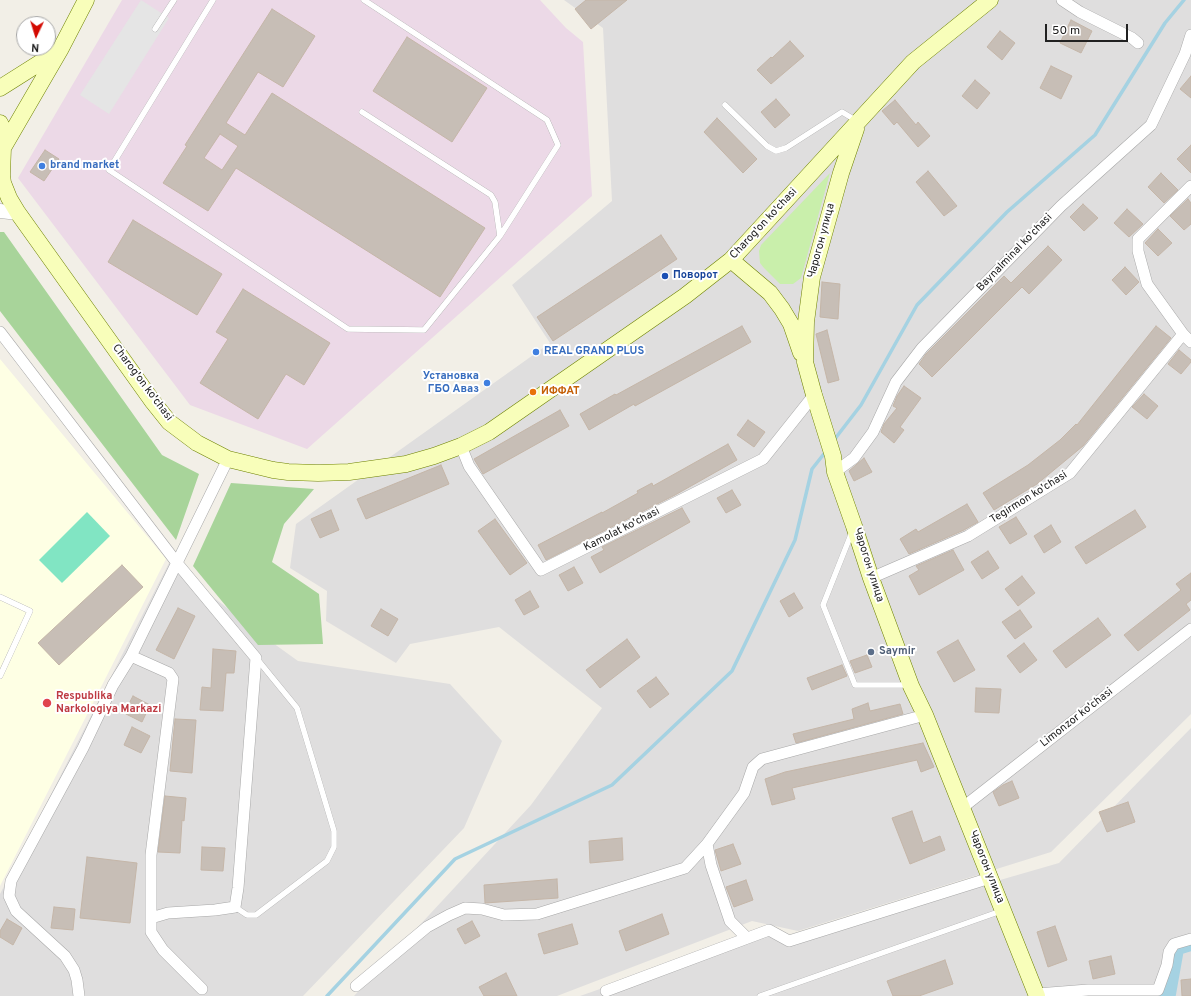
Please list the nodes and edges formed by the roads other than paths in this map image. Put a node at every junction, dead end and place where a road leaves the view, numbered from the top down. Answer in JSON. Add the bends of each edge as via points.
{"nodes":[{"id":1,"x":86,"y":0,"type":"edge"},
{"id":2,"x":174,"y":0,"type":"edge"},
{"id":3,"x":213,"y":0,"type":"edge"},
{"id":4,"x":364,"y":0,"type":"edge"},
{"id":5,"x":990,"y":0,"type":"edge"},
{"id":6,"x":1062,"y":0,"type":"edge"},
{"id":7,"x":155,"y":29,"type":"dead end"},
{"id":8,"x":1191,"y":35,"type":"edge"},
{"id":9,"x":1138,"y":43,"type":"dead end"},
{"id":10,"x":60,"y":50,"type":"junction"},
{"id":11,"x":0,"y":88,"type":"edge"},
{"id":12,"x":725,"y":105,"type":"dead end"},
{"id":13,"x":362,"y":112,"type":"dead end"},
{"id":14,"x":859,"y":122,"type":"junction"},
{"id":15,"x":0,"y":123,"type":"edge"},
{"id":16,"x":1,"y":151,"type":"edge"},
{"id":17,"x":1191,"y":186,"type":"edge"},
{"id":18,"x":0,"y":197,"type":"edge"},
{"id":19,"x":0,"y":211,"type":"edge"},
{"id":20,"x":18,"y":213,"type":"junction"},
{"id":21,"x":500,"y":236,"type":"junction"},
{"id":22,"x":731,"y":260,"type":"junction"},
{"id":23,"x":0,"y":332,"type":"edge"},
{"id":24,"x":1187,"y":338,"type":"edge"},
{"id":25,"x":805,"y":362,"type":"junction"},
{"id":26,"x":814,"y":395,"type":"junction"},
{"id":27,"x":461,"y":446,"type":"junction"},
{"id":28,"x":228,"y":459,"type":"junction"},
{"id":29,"x":835,"y":472,"type":"junction"},
{"id":30,"x":854,"y":526,"type":"junction"},
{"id":31,"x":177,"y":563,"type":"junction"},
{"id":32,"x":871,"y":578,"type":"junction"},
{"id":33,"x":0,"y":597,"type":"edge"},
{"id":34,"x":1191,"y":629,"type":"edge"},
{"id":35,"x":131,"y":656,"type":"junction"},
{"id":36,"x":256,"y":658,"type":"junction"},
{"id":37,"x":0,"y":676,"type":"edge"},
{"id":38,"x":911,"y":686,"type":"junction"},
{"id":39,"x":925,"y":715,"type":"junction"},
{"id":40,"x":962,"y":808,"type":"junction"},
{"id":41,"x":707,"y":844,"type":"junction"},
{"id":42,"x":990,"y":878,"type":"junction"},
{"id":43,"x":236,"y":907,"type":"junction"},
{"id":44,"x":1003,"y":911,"type":"junction"},
{"id":45,"x":151,"y":918,"type":"junction"},
{"id":46,"x":747,"y":938,"type":"junction"},
{"id":47,"x":1191,"y":939,"type":"edge"},
{"id":48,"x":356,"y":986,"type":"dead end"},
{"id":49,"x":202,"y":989,"type":"dead end"},
{"id":50,"x":606,"y":991,"type":"dead end"},
{"id":51,"x":1037,"y":995,"type":"edge"},
{"id":52,"x":79,"y":996,"type":"edge"},
{"id":53,"x":760,"y":996,"type":"edge"}],
"edges":[{"from":1,"to":10,"type":"main road"},
{"from":2,"to":7,"type":"lane"},
{"from":3,"to":21,"type":"lane","via":[[108,170],[348,329],[424,330]]},
{"from":4,"to":21,"type":"lane","via":[[547,120],[558,145]]},
{"from":5,"to":14,"type":"main road","name":"Charog'on ko'chasi","via":[[913,62]]},
{"from":6,"to":9,"type":"street"},
{"from":8,"to":29,"type":"street","name":"Baynalminal ko'chasi","via":[[1186,54],[1151,125],[1061,206],[922,348],[896,382],[873,432],[854,458]]},
{"from":10,"to":11,"type":"main road"},
{"from":10,"to":16,"type":"main road"},
{"from":12,"to":14,"type":"lane","via":[[767,146],[776,151],[786,148],[842,112]]},
{"from":13,"to":21,"type":"lane","via":[[491,196],[495,202]]},
{"from":14,"to":22,"type":"main road","name":"Charog'on ko'chasi"},
{"from":14,"to":25,"type":"main road","name":"Чарогон улица","via":[[841,173],[812,277],[806,322]]},
{"from":15,"to":16,"type":"main road","via":[[4,140]]},
{"from":16,"to":20,"type":"main road","via":[[3,182]]},
{"from":17,"to":24,"type":"street","via":[[1138,239],[1138,251],[1148,284]]},
{"from":18,"to":20,"type":"main road"},
{"from":19,"to":20,"type":"street"},
{"from":20,"to":28,"type":"main road","name":"Charog'on ko'chasi","via":[[169,422],[187,436]]},
{"from":22,"to":25,"type":"main road","via":[[770,293],[782,308],[791,324]]},
{"from":22,"to":27,"type":"main road","name":"Charog'on ko'chasi","via":[[685,296],[489,432]]},
{"from":23,"to":31,"type":"street"},
{"from":24,"to":32,"type":"street","name":"Tegirmon ko'chasi","via":[[1070,473],[968,536]]},
{"from":25,"to":26,"type":"main road","name":"Чарогон улица"},
{"from":26,"to":27,"type":"street","name":"Kamolat ko'chasi","via":[[763,459],[541,570],[469,466]]},
{"from":26,"to":29,"type":"main road","name":"Чарогон улица","via":[[833,456]]},
{"from":27,"to":28,"type":"main road","name":"Charog'on ko'chasi","via":[[406,464],[349,472],[288,472]]},
{"from":28,"to":31,"type":"street"},
{"from":29,"to":30,"type":"main road","name":"Чарогон улица"},
{"from":30,"to":32,"type":"main road","name":"Чарогон улица"},
{"from":30,"to":38,"type":"lane","via":[[823,605],[855,685]]},
{"from":31,"to":35,"type":"street"},
{"from":31,"to":36,"type":"street"},
{"from":32,"to":38,"type":"main road","name":"Чарогон улица"},
{"from":33,"to":37,"type":"lane","via":[[30,611]]},
{"from":34,"to":40,"type":"street","name":"Limonzor ko'chasi"},
{"from":35,"to":45,"type":"street","via":[[169,673],[173,679],[151,855]]},
{"from":35,"to":52,"type":"street","via":[[113,685],[83,748],[11,880],[9,896],[16,911],[65,956],[74,970]]},
{"from":36,"to":43,"type":"street"},
{"from":36,"to":43,"type":"lane","via":[[297,708],[334,831],[334,847],[327,861],[256,915],[247,915]]},
{"from":38,"to":39,"type":"main road","name":"Чарогон улица"},
{"from":39,"to":40,"type":"main road","name":"Чарогон улица"},
{"from":39,"to":41,"type":"street","via":[[762,759],[753,767],[744,793]]},
{"from":40,"to":42,"type":"main road","name":"Чарогон улица"},
{"from":41,"to":46,"type":"street","via":[[730,921]]},
{"from":41,"to":48,"type":"street","via":[[685,868],[537,914],[504,915],[482,909],[465,908],[427,927]]},
{"from":42,"to":44,"type":"main road","name":"Чарогон улица"},
{"from":42,"to":46,"type":"street","via":[[789,941],[770,930]]},
{"from":43,"to":45,"type":"street","via":[[168,913]]},
{"from":44,"to":51,"type":"main road","name":"Чарогон улица"},
{"from":44,"to":53,"type":"lane"},
{"from":45,"to":49,"type":"street","via":[[151,932],[163,950]]},
{"from":46,"to":50,"type":"street"},
{"from":47,"to":51,"type":"street","via":[[1174,944],[1169,952],[1158,990],[1088,990]]}]}
